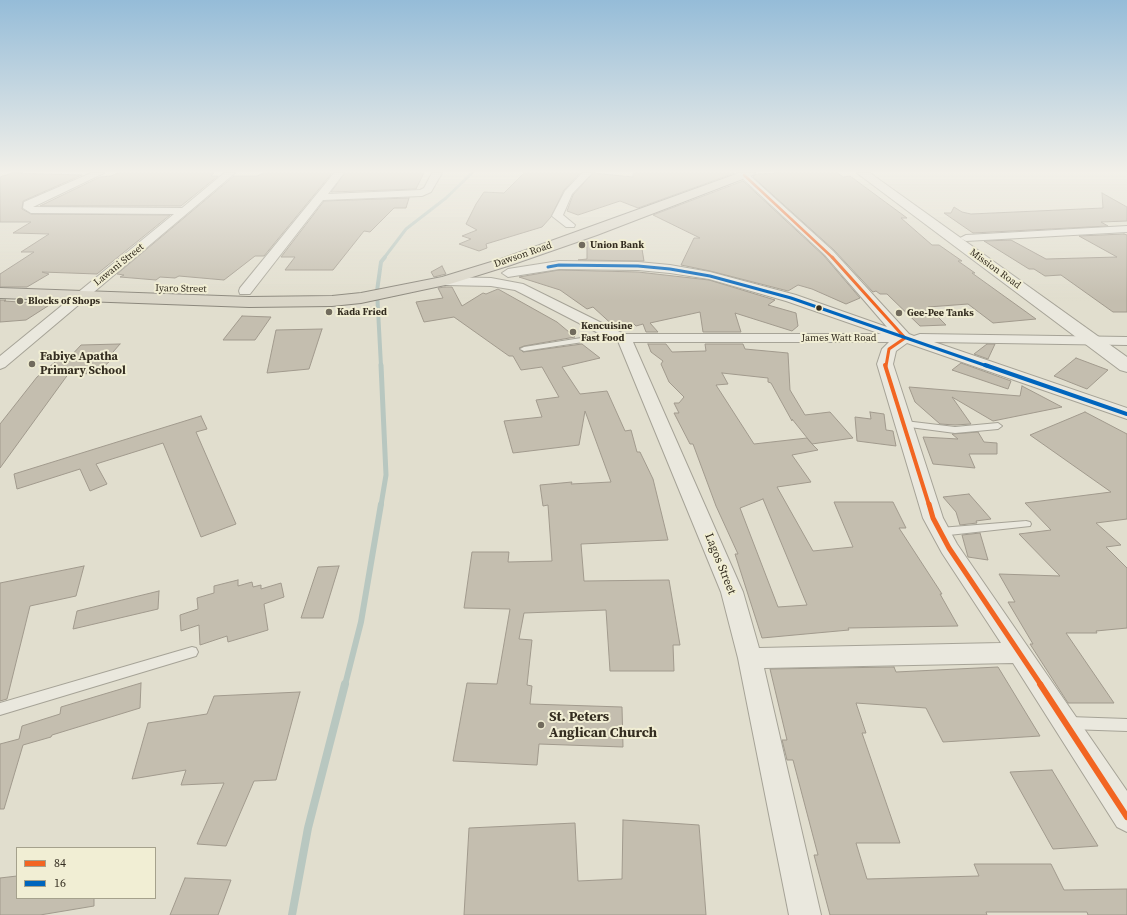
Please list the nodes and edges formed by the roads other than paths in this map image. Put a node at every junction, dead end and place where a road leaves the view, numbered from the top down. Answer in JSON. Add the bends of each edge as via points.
{"nodes":[{"id":1,"x":179,"y":216,"type":"edge"},
{"id":2,"x":305,"y":216,"type":"edge"},
{"id":3,"x":556,"y":216,"type":"edge"},
{"id":4,"x":635,"y":216,"type":"edge"},
{"id":5,"x":790,"y":216,"type":"edge"},
{"id":6,"x":921,"y":216,"type":"edge"},
{"id":7,"x":935,"y":216,"type":"edge"},
{"id":8,"x":585,"y":220,"type":"dead end"},
{"id":9,"x":570,"y":225,"type":"junction"},
{"id":10,"x":1127,"y":229,"type":"edge"},
{"id":11,"x":966,"y":238,"type":"junction"},
{"id":12,"x":511,"y":274,"type":"junction"},
{"id":13,"x":445,"y":281,"type":"junction"},
{"id":14,"x":0,"y":284,"type":"edge"},
{"id":15,"x":87,"y":291,"type":"junction"},
{"id":16,"x":245,"y":291,"type":"junction"},
{"id":17,"x":0,"y":293,"type":"edge"},
{"id":18,"x":361,"y":293,"type":"junction"},
{"id":19,"x":618,"y":336,"type":"junction"},
{"id":20,"x":905,"y":338,"type":"junction"},
{"id":21,"x":1091,"y":340,"type":"junction"},
{"id":22,"x":1112,"y":341,"type":"junction"},
{"id":23,"x":1127,"y":341,"type":"edge"},
{"id":24,"x":524,"y":349,"type":"dead end"},
{"id":25,"x":1127,"y":351,"type":"edge"},
{"id":26,"x":0,"y":364,"type":"edge"},
{"id":27,"x":1127,"y":366,"type":"edge"},
{"id":28,"x":1127,"y":414,"type":"edge"},
{"id":29,"x":905,"y":424,"type":"junction"},
{"id":30,"x":998,"y":426,"type":"dead end"},
{"id":31,"x":1026,"y":524,"type":"dead end"},
{"id":32,"x":940,"y":532,"type":"junction"},
{"id":33,"x":192,"y":652,"type":"dead end"},
{"id":34,"x":1020,"y":653,"type":"junction"},
{"id":35,"x":750,"y":658,"type":"junction"},
{"id":36,"x":0,"y":709,"type":"edge"},
{"id":37,"x":1066,"y":723,"type":"junction"},
{"id":38,"x":1127,"y":725,"type":"edge"},
{"id":39,"x":1127,"y":817,"type":"edge"},
{"id":40,"x":806,"y":915,"type":"edge"}],
"edges":[{"from":1,"to":15,"type":"street","name":"Lawani Street"},
{"from":2,"to":16,"type":"street"},
{"from":3,"to":9,"type":"street"},
{"from":4,"to":12,"type":"highway","name":"Dawson Road","via":[[592,232]]},
{"from":5,"to":20,"type":"street","via":[[829,253]]},
{"from":6,"to":21,"type":"street","name":"Mission Road"},
{"from":7,"to":11,"type":"street","name":"Mission Road"},
{"from":8,"to":9,"type":"highway","name":"Dawson Road"},
{"from":9,"to":18,"type":"highway","name":"Dawson Road","via":[[467,264]]},
{"from":10,"to":11,"type":"street"},
{"from":11,"to":22,"type":"street","name":"Mission Road"},
{"from":12,"to":13,"type":"highway","name":"Dawson Road"},
{"from":12,"to":13,"type":"street","via":[[491,282]]},
{"from":12,"to":19,"type":"street"},
{"from":12,"to":20,"type":"street","via":[[559,265],[670,268],[791,298]]},
{"from":13,"to":18,"type":"highway","name":"Dawson Road","via":[[390,293]]},
{"from":14,"to":15,"type":"highway","name":"Iyaro Street"},
{"from":15,"to":16,"type":"highway","name":"Iyaro Street"},
{"from":15,"to":17,"type":"highway","name":"Iyaro Street"},
{"from":15,"to":18,"type":"highway","name":"Iyaro Street","via":[[249,302],[332,301]]},
{"from":15,"to":26,"type":"street","name":"Lawani Street"},
{"from":16,"to":18,"type":"highway","name":"Iyaro Street"},
{"from":19,"to":20,"type":"street","name":"James Watt Road"},
{"from":19,"to":24,"type":"lane"},
{"from":19,"to":35,"type":"street","name":"Lagos Street","via":[[732,592]]},
{"from":20,"to":21,"type":"street","name":"James Watt Road"},
{"from":20,"to":28,"type":"street"},
{"from":20,"to":29,"type":"street","via":[[889,349],[885,364]]},
{"from":21,"to":22,"type":"street","name":"James Watt Road"},
{"from":21,"to":27,"type":"street","name":"Mission Road"},
{"from":22,"to":23,"type":"street","name":"James Watt Road"},
{"from":22,"to":25,"type":"street","name":"Mission Road"},
{"from":29,"to":30,"type":"lane","via":[[955,430]]},
{"from":29,"to":32,"type":"street","via":[[933,518]]},
{"from":31,"to":32,"type":"lane"},
{"from":32,"to":34,"type":"street"},
{"from":33,"to":36,"type":"lane"},
{"from":34,"to":35,"type":"street"},
{"from":34,"to":37,"type":"street"},
{"from":35,"to":40,"type":"street","name":"Lagos Street"},
{"from":37,"to":38,"type":"lane"},
{"from":37,"to":39,"type":"street"}]}
